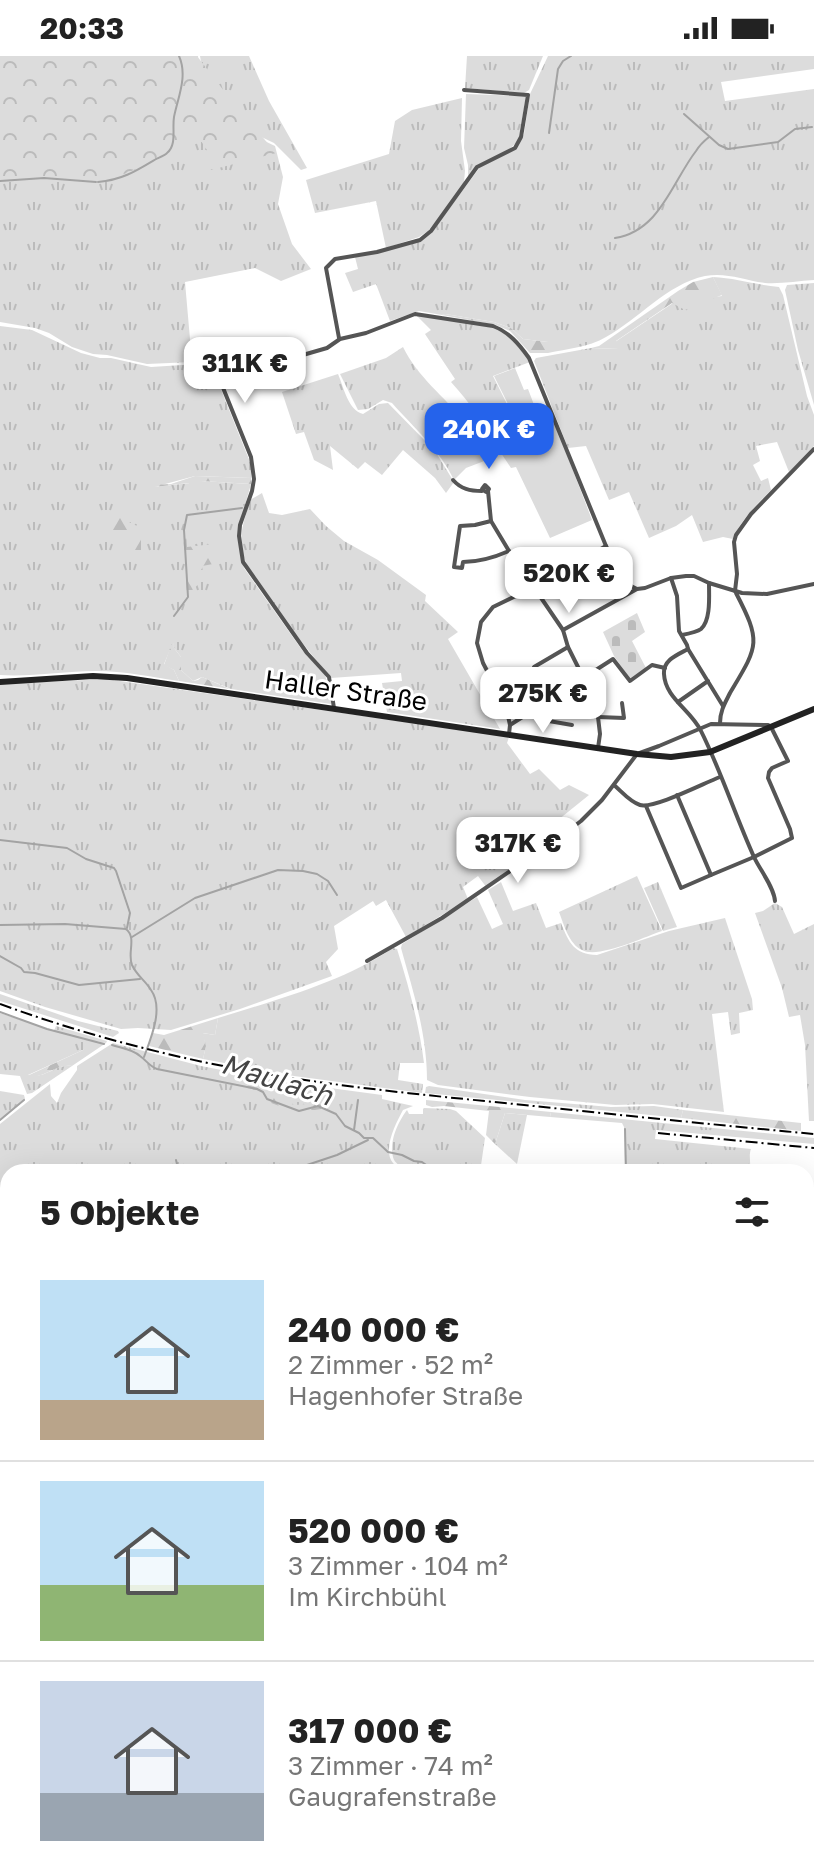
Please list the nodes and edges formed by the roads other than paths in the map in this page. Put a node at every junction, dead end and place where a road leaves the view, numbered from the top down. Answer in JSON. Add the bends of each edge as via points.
{"nodes":[{"id":1,"x":464,"y":90,"type":"dead end"},
{"id":2,"x":340,"y":339,"type":"junction"},
{"id":3,"x":814,"y":449,"type":"edge"},
{"id":4,"x":453,"y":480,"type":"dead end"},
{"id":5,"x":491,"y":521,"type":"junction"},
{"id":6,"x":606,"y":546,"type":"junction"},
{"id":7,"x":509,"y":551,"type":"junction"},
{"id":8,"x":671,"y":578,"type":"junction"},
{"id":9,"x":709,"y":583,"type":"junction"},
{"id":10,"x":814,"y":584,"type":"edge"},
{"id":11,"x":534,"y":587,"type":"junction"},
{"id":12,"x":637,"y":589,"type":"junction"},
{"id":13,"x":735,"y":591,"type":"junction"},
{"id":14,"x":563,"y":630,"type":"junction"},
{"id":15,"x":682,"y":635,"type":"junction"},
{"id":16,"x":568,"y":647,"type":"junction"},
{"id":17,"x":688,"y":649,"type":"junction"},
{"id":18,"x":665,"y":668,"type":"junction"},
{"id":19,"x":583,"y":678,"type":"junction"},
{"id":20,"x":708,"y":681,"type":"junction"},
{"id":21,"x":0,"y":682,"type":"edge"},
{"id":22,"x":551,"y":699,"type":"junction"},
{"id":23,"x":678,"y":702,"type":"junction"},
{"id":24,"x":622,"y":703,"type":"dead end"},
{"id":25,"x":723,"y":706,"type":"junction"},
{"id":26,"x":334,"y":708,"type":"junction"},
{"id":27,"x":535,"y":709,"type":"junction"},
{"id":28,"x":814,"y":709,"type":"edge"},
{"id":29,"x":598,"y":717,"type":"junction"},
{"id":30,"x":720,"y":723,"type":"junction"},
{"id":31,"x":510,"y":725,"type":"junction"},
{"id":32,"x":572,"y":725,"type":"dead end"},
{"id":33,"x":771,"y":727,"type":"junction"},
{"id":34,"x":700,"y":729,"type":"junction"},
{"id":35,"x":509,"y":734,"type":"junction"},
{"id":36,"x":659,"y":746,"type":"junction"},
{"id":37,"x":598,"y":748,"type":"junction"},
{"id":38,"x":710,"y":752,"type":"junction"},
{"id":39,"x":637,"y":754,"type":"junction"},
{"id":40,"x":660,"y":756,"type":"junction"},
{"id":41,"x":720,"y":777,"type":"junction"},
{"id":42,"x":614,"y":785,"type":"junction"},
{"id":43,"x":677,"y":795,"type":"junction"},
{"id":44,"x":646,"y":806,"type":"junction"},
{"id":45,"x":754,"y":857,"type":"junction"},
{"id":46,"x":711,"y":875,"type":"junction"},
{"id":47,"x":775,"y":901,"type":"dead end"},
{"id":48,"x":367,"y":961,"type":"dead end"}],
"edges":[{"from":1,"to":2,"type":"street","via":[[528,95],[521,137],[515,148],[477,167],[420,240],[335,259],[326,268]]},
{"from":2,"to":6,"type":"street","via":[[415,314],[501,329],[529,358]]},
{"from":2,"to":26,"type":"street","via":[[289,359],[219,362],[215,368],[251,457],[254,479],[239,536],[243,562],[329,677]]},
{"from":3,"to":13,"type":"street","via":[[736,535]]},
{"from":4,"to":5,"type":"street","via":[[472,491],[485,491]]},
{"from":5,"to":7,"type":"street"},
{"from":5,"to":7,"type":"street","via":[[460,526],[454,567]]},
{"from":6,"to":11,"type":"street"},
{"from":6,"to":12,"type":"street","via":[[622,578]]},
{"from":7,"to":11,"type":"street"},
{"from":8,"to":9,"type":"street","via":[[694,576]]},
{"from":8,"to":12,"type":"street"},
{"from":8,"to":15,"type":"street"},
{"from":9,"to":13,"type":"street"},
{"from":9,"to":15,"type":"street","via":[[703,626]]},
{"from":10,"to":13,"type":"street","via":[[767,594]]},
{"from":11,"to":14,"type":"street"},
{"from":11,"to":31,"type":"street","via":[[493,607],[478,633],[483,663]]},
{"from":12,"to":14,"type":"street"},
{"from":13,"to":25,"type":"street","via":[[752,627],[754,646]]},
{"from":14,"to":16,"type":"street"},
{"from":15,"to":17,"type":"street"},
{"from":16,"to":19,"type":"street"},
{"from":16,"to":22,"type":"street","via":[[534,667]]},
{"from":17,"to":18,"type":"street"},
{"from":17,"to":20,"type":"street"},
{"from":18,"to":19,"type":"street","via":[[652,665],[630,681],[613,659]]},
{"from":18,"to":23,"type":"street","via":[[667,687]]},
{"from":19,"to":22,"type":"street"},
{"from":19,"to":29,"type":"street"},
{"from":20,"to":23,"type":"street"},
{"from":20,"to":25,"type":"street"},
{"from":21,"to":26,"type":"main road","name":"Haller Straße","via":[[127,678]]},
{"from":22,"to":27,"type":"street"},
{"from":23,"to":34,"type":"street"},
{"from":24,"to":29,"type":"street","via":[[624,718]]},
{"from":25,"to":30,"type":"street"},
{"from":26,"to":35,"type":"main road","name":"Haller Straße"},
{"from":27,"to":31,"type":"street"},
{"from":27,"to":32,"type":"street","via":[[543,720]]},
{"from":28,"to":33,"type":"main road","name":"Haller Straße"},
{"from":29,"to":37,"type":"street"},
{"from":30,"to":33,"type":"street"},
{"from":30,"to":34,"type":"street"},
{"from":31,"to":35,"type":"street"},
{"from":33,"to":38,"type":"main road","name":"Haller Straße"},
{"from":33,"to":45,"type":"street","via":[[788,761],[772,768],[768,778],[792,838]]},
{"from":34,"to":36,"type":"street"},
{"from":34,"to":38,"type":"street"},
{"from":35,"to":37,"type":"main road","name":"Haller Straße"},
{"from":36,"to":39,"type":"street"},
{"from":36,"to":40,"type":"street"},
{"from":37,"to":39,"type":"main road","name":"Haller Straße"},
{"from":38,"to":40,"type":"main road","name":"Haller Straße"},
{"from":38,"to":41,"type":"street"},
{"from":39,"to":40,"type":"main road","name":"Haller Straße"},
{"from":39,"to":42,"type":"street"},
{"from":41,"to":43,"type":"street"},
{"from":41,"to":45,"type":"street"},
{"from":42,"to":44,"type":"street"},
{"from":42,"to":48,"type":"street","via":[[581,821],[503,878]]},
{"from":43,"to":44,"type":"street"},
{"from":43,"to":46,"type":"street"},
{"from":44,"to":46,"type":"street","via":[[681,888]]},
{"from":45,"to":46,"type":"street"},
{"from":45,"to":47,"type":"street"}]}
